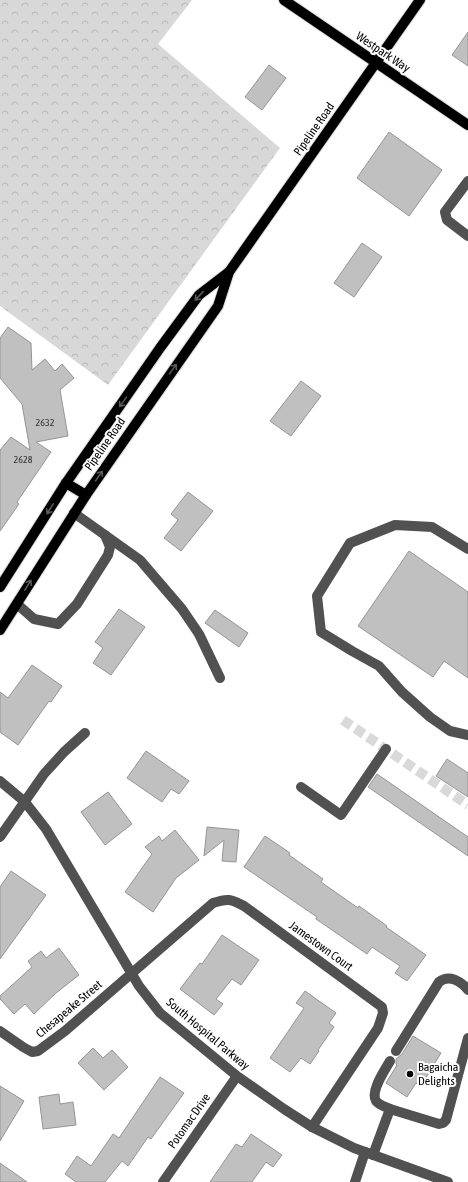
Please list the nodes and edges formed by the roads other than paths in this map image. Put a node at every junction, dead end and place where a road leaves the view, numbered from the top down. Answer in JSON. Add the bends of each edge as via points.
{"nodes":[{"id":1,"x":284,"y":0,"type":"edge"},
{"id":2,"x":420,"y":0,"type":"edge"},
{"id":3,"x":376,"y":63,"type":"junction"},
{"id":4,"x":468,"y":125,"type":"edge"},
{"id":5,"x":468,"y":181,"type":"edge"},
{"id":6,"x":468,"y":236,"type":"edge"},
{"id":7,"x":229,"y":272,"type":"junction"},
{"id":8,"x":66,"y":483,"type":"junction"},
{"id":9,"x":86,"y":495,"type":"junction"},
{"id":10,"x":74,"y":513,"type":"junction"},
{"id":11,"x":105,"y":535,"type":"junction"},
{"id":12,"x":468,"y":550,"type":"edge"},
{"id":13,"x":0,"y":587,"type":"edge"},
{"id":14,"x":16,"y":604,"type":"junction"},
{"id":15,"x":0,"y":630,"type":"edge"},
{"id":16,"x":220,"y":678,"type":"dead end"},
{"id":17,"x":85,"y":733,"type":"dead end"},
{"id":18,"x":468,"y":735,"type":"edge"},
{"id":19,"x":386,"y":749,"type":"dead end"},
{"id":20,"x":0,"y":781,"type":"edge"},
{"id":21,"x":301,"y":787,"type":"dead end"},
{"id":22,"x":24,"y":802,"type":"junction"},
{"id":23,"x":0,"y":837,"type":"edge"},
{"id":24,"x":131,"y":974,"type":"junction"},
{"id":25,"x":468,"y":990,"type":"edge"},
{"id":26,"x":0,"y":1031,"type":"edge"},
{"id":27,"x":468,"y":1038,"type":"edge"},
{"id":28,"x":396,"y":1051,"type":"dead end"},
{"id":29,"x":390,"y":1061,"type":"dead end"},
{"id":30,"x":237,"y":1076,"type":"junction"},
{"id":31,"x":390,"y":1109,"type":"junction"},
{"id":32,"x":312,"y":1127,"type":"junction"},
{"id":33,"x":369,"y":1154,"type":"junction"},
{"id":34,"x":163,"y":1182,"type":"edge"},
{"id":35,"x":355,"y":1182,"type":"edge"},
{"id":36,"x":448,"y":1182,"type":"edge"}],
"edges":[{"from":1,"to":3,"type":"main road","name":"Westpark Way"},
{"from":2,"to":3,"type":"main road","name":"Pipeline Road"},
{"from":3,"to":4,"type":"main road","name":"Westpark Way"},
{"from":3,"to":7,"type":"main road","name":"Pipeline Road"},
{"from":5,"to":6,"type":"street","via":[[445,212],[447,220]]},
{"from":7,"to":8,"type":"main road","name":"Pipeline Road","one_way":true,"via":[[199,295]]},
{"from":9,"to":7,"type":"main road","name":"Pipeline Road","one_way":true,"via":[[218,306]]},
{"from":8,"to":9,"type":"main road"},
{"from":8,"to":13,"type":"main road","name":"Pipeline Road","one_way":true},
{"from":9,"to":10,"type":"main road","name":"Pipeline Road"},
{"from":10,"to":11,"type":"street"},
{"from":14,"to":10,"type":"main road","name":"Pipeline Road","one_way":true},
{"from":11,"to":14,"type":"street","via":[[110,547],[108,555],[77,604],[58,624],[34,619]]},
{"from":11,"to":16,"type":"street","via":[[140,560],[182,609],[199,634]]},
{"from":12,"to":18,"type":"street","via":[[432,528],[395,525],[350,543],[317,596],[321,632],[379,666],[402,692],[430,717],[450,731]]},
{"from":14,"to":15,"type":"main road","name":"Pipeline Road"},
{"from":17,"to":22,"type":"street","via":[[44,774]]},
{"from":19,"to":21,"type":"street","via":[[341,815]]},
{"from":20,"to":22,"type":"street","name":"South Hospital Parkway"},
{"from":22,"to":23,"type":"street"},
{"from":22,"to":24,"type":"street","name":"South Hospital Parkway","via":[[46,829]]},
{"from":24,"to":26,"type":"street","name":"Chesapeake Street","via":[[65,1032],[38,1052],[23,1048]]},
{"from":24,"to":30,"type":"street","name":"South Hospital Parkway","via":[[160,1014]]},
{"from":24,"to":32,"type":"street","name":"Jamestown Court","via":[[213,903],[231,899],[382,1007],[383,1013],[378,1028]]},
{"from":25,"to":28,"type":"street","via":[[452,978],[439,982]]},
{"from":27,"to":31,"type":"street","via":[[446,1120],[443,1123]]},
{"from":29,"to":31,"type":"street","via":[[374,1096],[379,1104]]},
{"from":30,"to":32,"type":"street","name":"South Hospital Parkway"},
{"from":30,"to":34,"type":"street","name":"Potomac Drive"},
{"from":31,"to":33,"type":"street"},
{"from":32,"to":33,"type":"street","name":"South Hospital Parkway"},
{"from":33,"to":35,"type":"street"},
{"from":33,"to":36,"type":"street","name":"South Hospital Parkway"}]}
